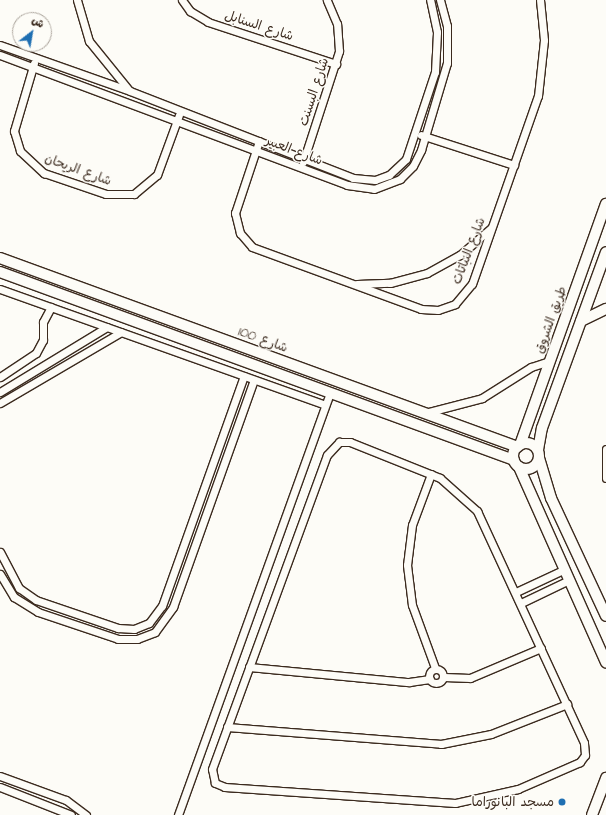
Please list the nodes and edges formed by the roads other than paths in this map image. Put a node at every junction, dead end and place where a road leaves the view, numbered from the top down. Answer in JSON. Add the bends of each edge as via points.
{"nodes":[{"id":1,"x":77,"y":0,"type":"edge"},
{"id":2,"x":182,"y":0,"type":"edge"},
{"id":3,"x":327,"y":0,"type":"edge"},
{"id":4,"x":430,"y":0,"type":"edge"},
{"id":5,"x":440,"y":0,"type":"edge"},
{"id":6,"x":540,"y":0,"type":"edge"},
{"id":7,"x":0,"y":45,"type":"edge"},
{"id":8,"x":0,"y":55,"type":"edge"},
{"id":9,"x":36,"y":57,"type":"junction"},
{"id":10,"x":336,"y":64,"type":"junction"},
{"id":11,"x":33,"y":67,"type":"junction"},
{"id":12,"x":130,"y":90,"type":"junction"},
{"id":13,"x":181,"y":111,"type":"junction"},
{"id":14,"x":178,"y":119,"type":"junction"},
{"id":15,"x":416,"y":134,"type":"junction"},
{"id":16,"x":425,"y":137,"type":"junction"},
{"id":17,"x":259,"y":141,"type":"junction"},
{"id":18,"x":256,"y":150,"type":"junction"},
{"id":19,"x":304,"y":159,"type":"junction"},
{"id":20,"x":514,"y":165,"type":"junction"},
{"id":21,"x":301,"y":167,"type":"junction"},
{"id":22,"x":606,"y":204,"type":"edge"},
{"id":23,"x":492,"y":227,"type":"junction"},
{"id":24,"x":606,"y":252,"type":"edge"},
{"id":25,"x":0,"y":258,"type":"edge"},
{"id":26,"x":0,"y":272,"type":"edge"},
{"id":27,"x":351,"y":283,"type":"junction"},
{"id":28,"x":0,"y":289,"type":"edge"},
{"id":29,"x":51,"y":307,"type":"junction"},
{"id":30,"x":606,"y":309,"type":"edge"},
{"id":31,"x":581,"y":321,"type":"junction"},
{"id":32,"x":108,"y":327,"type":"junction"},
{"id":33,"x":121,"y":332,"type":"junction"},
{"id":34,"x":550,"y":361,"type":"junction"},
{"id":35,"x":18,"y":366,"type":"junction"},
{"id":36,"x":244,"y":376,"type":"junction"},
{"id":37,"x":0,"y":377,"type":"edge"},
{"id":38,"x":26,"y":377,"type":"junction"},
{"id":39,"x":254,"y":380,"type":"junction"},
{"id":40,"x":31,"y":385,"type":"junction"},
{"id":41,"x":0,"y":392,"type":"edge"},
{"id":42,"x":330,"y":393,"type":"junction"},
{"id":43,"x":0,"y":403,"type":"edge"},
{"id":44,"x":326,"y":405,"type":"junction"},
{"id":45,"x":425,"y":413,"type":"junction"},
{"id":46,"x":519,"y":446,"type":"junction"},
{"id":47,"x":606,"y":449,"type":"edge"},
{"id":48,"x":538,"y":454,"type":"junction"},
{"id":49,"x":517,"y":463,"type":"junction"},
{"id":50,"x":431,"y":474,"type":"junction"},
{"id":51,"x":606,"y":478,"type":"edge"},
{"id":52,"x":202,"y":494,"type":"junction"},
{"id":53,"x":212,"y":498,"type":"junction"},
{"id":54,"x":0,"y":552,"type":"edge"},
{"id":55,"x":565,"y":569,"type":"junction"},
{"id":56,"x":0,"y":574,"type":"edge"},
{"id":57,"x":570,"y":580,"type":"junction"},
{"id":58,"x":516,"y":592,"type":"junction"},
{"id":59,"x":521,"y":603,"type":"junction"},
{"id":60,"x":606,"y":616,"type":"edge"},
{"id":61,"x":541,"y":648,"type":"junction"},
{"id":62,"x":606,"y":662,"type":"edge"},
{"id":63,"x":249,"y":667,"type":"junction"},
{"id":64,"x":435,"y":668,"type":"junction"},
{"id":65,"x":444,"y":678,"type":"junction"},
{"id":66,"x":430,"y":679,"type":"junction"},
{"id":67,"x":567,"y":704,"type":"junction"},
{"id":68,"x":227,"y":727,"type":"junction"},
{"id":69,"x":0,"y":776,"type":"edge"},
{"id":70,"x":606,"y":778,"type":"edge"},
{"id":71,"x":0,"y":786,"type":"edge"},
{"id":72,"x":71,"y":815,"type":"edge"},
{"id":73,"x":86,"y":815,"type":"edge"},
{"id":74,"x":178,"y":815,"type":"edge"},
{"id":75,"x":592,"y":815,"type":"edge"}],
"edges":[{"from":1,"to":12,"type":"street","via":[[89,41]]},
{"from":2,"to":10,"type":"street","name":"شارع السنابل","via":[[190,11],[208,22]]},
{"from":3,"to":10,"type":"street","name":"شارع البسنت","via":[[339,37]]},
{"from":4,"to":15,"type":"street","name":"شارع العبير","via":[[437,32],[437,59]]},
{"from":5,"to":16,"type":"street","name":"شارع العبير","via":[[447,26],[447,56]]},
{"from":6,"to":20,"type":"street","name":"شارع النباتات","via":[[544,40],[542,77]]},
{"from":7,"to":9,"type":"street","name":"شارع العبير"},
{"from":8,"to":11,"type":"street","name":"شارع العبير"},
{"from":9,"to":11,"type":"street","name":"شارع الريحان"},
{"from":9,"to":12,"type":"street","name":"شارع العبير"},
{"from":10,"to":19,"type":"street","name":"شارع البسنت"},
{"from":11,"to":14,"type":"street","name":"شارع العبير"},
{"from":11,"to":14,"type":"street","name":"شارع الريحان","via":[[14,131],[23,156],[44,173],[106,194],[134,194],[157,175]]},
{"from":12,"to":13,"type":"street","name":"شارع العبير"},
{"from":13,"to":14,"type":"street","name":"شارع الريحان"},
{"from":13,"to":17,"type":"street","name":"شارع العبير"},
{"from":14,"to":18,"type":"street","name":"شارع العبير"},
{"from":15,"to":16,"type":"street"},
{"from":15,"to":19,"type":"street","name":"شارع العبير","via":[[401,165],[375,180],[353,178]]},
{"from":16,"to":20,"type":"street"},
{"from":16,"to":21,"type":"street","name":"شارع العبير","via":[[413,166],[400,179],[383,187],[356,188]]},
{"from":17,"to":18,"type":"street","name":"شارع النباتات"},
{"from":17,"to":19,"type":"street","name":"شارع العبير"},
{"from":18,"to":21,"type":"street","name":"شارع العبير"},
{"from":18,"to":27,"type":"street","name":"شارع النباتات","via":[[235,207],[236,223],[246,242],[264,254]]},
{"from":19,"to":21,"type":"street","name":"شارع البسنت"},
{"from":20,"to":23,"type":"street","name":"شارع النباتات"},
{"from":22,"to":34,"type":"street","name":"طريق الشروق"},
{"from":23,"to":27,"type":"street","via":[[460,255],[427,273],[390,283]]},
{"from":23,"to":27,"type":"street","name":"شارع النباتات","via":[[472,284],[462,298],[447,308],[421,309]]},
{"from":24,"to":31,"type":"street"},
{"from":25,"to":45,"type":"street","name":"شارع 100"},
{"from":26,"to":42,"type":"street","name":"شارع 100"},
{"from":28,"to":29,"type":"street"},
{"from":29,"to":32,"type":"street"},
{"from":29,"to":35,"type":"street","via":[[43,322],[39,349]]},
{"from":30,"to":31,"type":"street"},
{"from":31,"to":48,"type":"street","via":[[542,428]]},
{"from":32,"to":33,"type":"street"},
{"from":32,"to":38,"type":"street"},
{"from":33,"to":36,"type":"street"},
{"from":33,"to":40,"type":"street"},
{"from":34,"to":45,"type":"street","via":[[531,367],[482,398]]},
{"from":34,"to":46,"type":"street","name":"طريق الشروق"},
{"from":35,"to":37,"type":"street"},
{"from":35,"to":38,"type":"street"},
{"from":36,"to":39,"type":"street"},
{"from":36,"to":52,"type":"street"},
{"from":38,"to":40,"type":"street"},
{"from":38,"to":41,"type":"street"},
{"from":39,"to":44,"type":"street"},
{"from":39,"to":53,"type":"street"},
{"from":40,"to":43,"type":"street"},
{"from":42,"to":44,"type":"street"},
{"from":42,"to":49,"type":"street","name":"شارع 100"},
{"from":44,"to":74,"type":"street"},
{"from":45,"to":46,"type":"street","name":"شارع 100"},
{"from":46,"to":48,"type":"street","name":"شارع 100","via":[[528,444]]},
{"from":46,"to":49,"type":"street","name":"طريق الشروق"},
{"from":47,"to":51,"type":"street"},
{"from":48,"to":49,"type":"street","via":[[532,468]]},
{"from":48,"to":60,"type":"street","via":[[551,498]]},
{"from":49,"to":55,"type":"street"},
{"from":50,"to":58,"type":"street","via":[[457,489],[477,511]]},
{"from":50,"to":63,"type":"street","via":[[350,442],[339,442],[331,446]]},
{"from":50,"to":64,"type":"street","via":[[412,525],[407,565],[414,611]]},
{"from":52,"to":53,"type":"street"},
{"from":52,"to":54,"type":"street","via":[[162,606],[153,620],[139,628],[118,628],[36,600],[15,582]]},
{"from":53,"to":56,"type":"street","via":[[171,613],[160,628],[143,637],[118,639],[32,609],[14,597]]},
{"from":55,"to":57,"type":"street"},
{"from":55,"to":58,"type":"street"},
{"from":57,"to":59,"type":"street"},
{"from":57,"to":62,"type":"street"},
{"from":58,"to":59,"type":"street"},
{"from":59,"to":61,"type":"street"},
{"from":61,"to":65,"type":"street","via":[[470,678]]},
{"from":61,"to":67,"type":"street"},
{"from":63,"to":66,"type":"street","via":[[409,682]]},
{"from":63,"to":68,"type":"street"},
{"from":64,"to":65,"type":"street","via":[[441,670]]},
{"from":64,"to":66,"type":"street"},
{"from":65,"to":66,"type":"street","via":[[436,683]]},
{"from":67,"to":68,"type":"street","via":[[491,734],[441,744]]},
{"from":67,"to":68,"type":"street","via":[[586,747],[580,762],[527,786],[463,802],[221,787],[212,780],[211,773]]},
{"from":69,"to":73,"type":"street","via":[[66,800]]},
{"from":70,"to":75,"type":"street"},
{"from":71,"to":72,"type":"street"}]}
